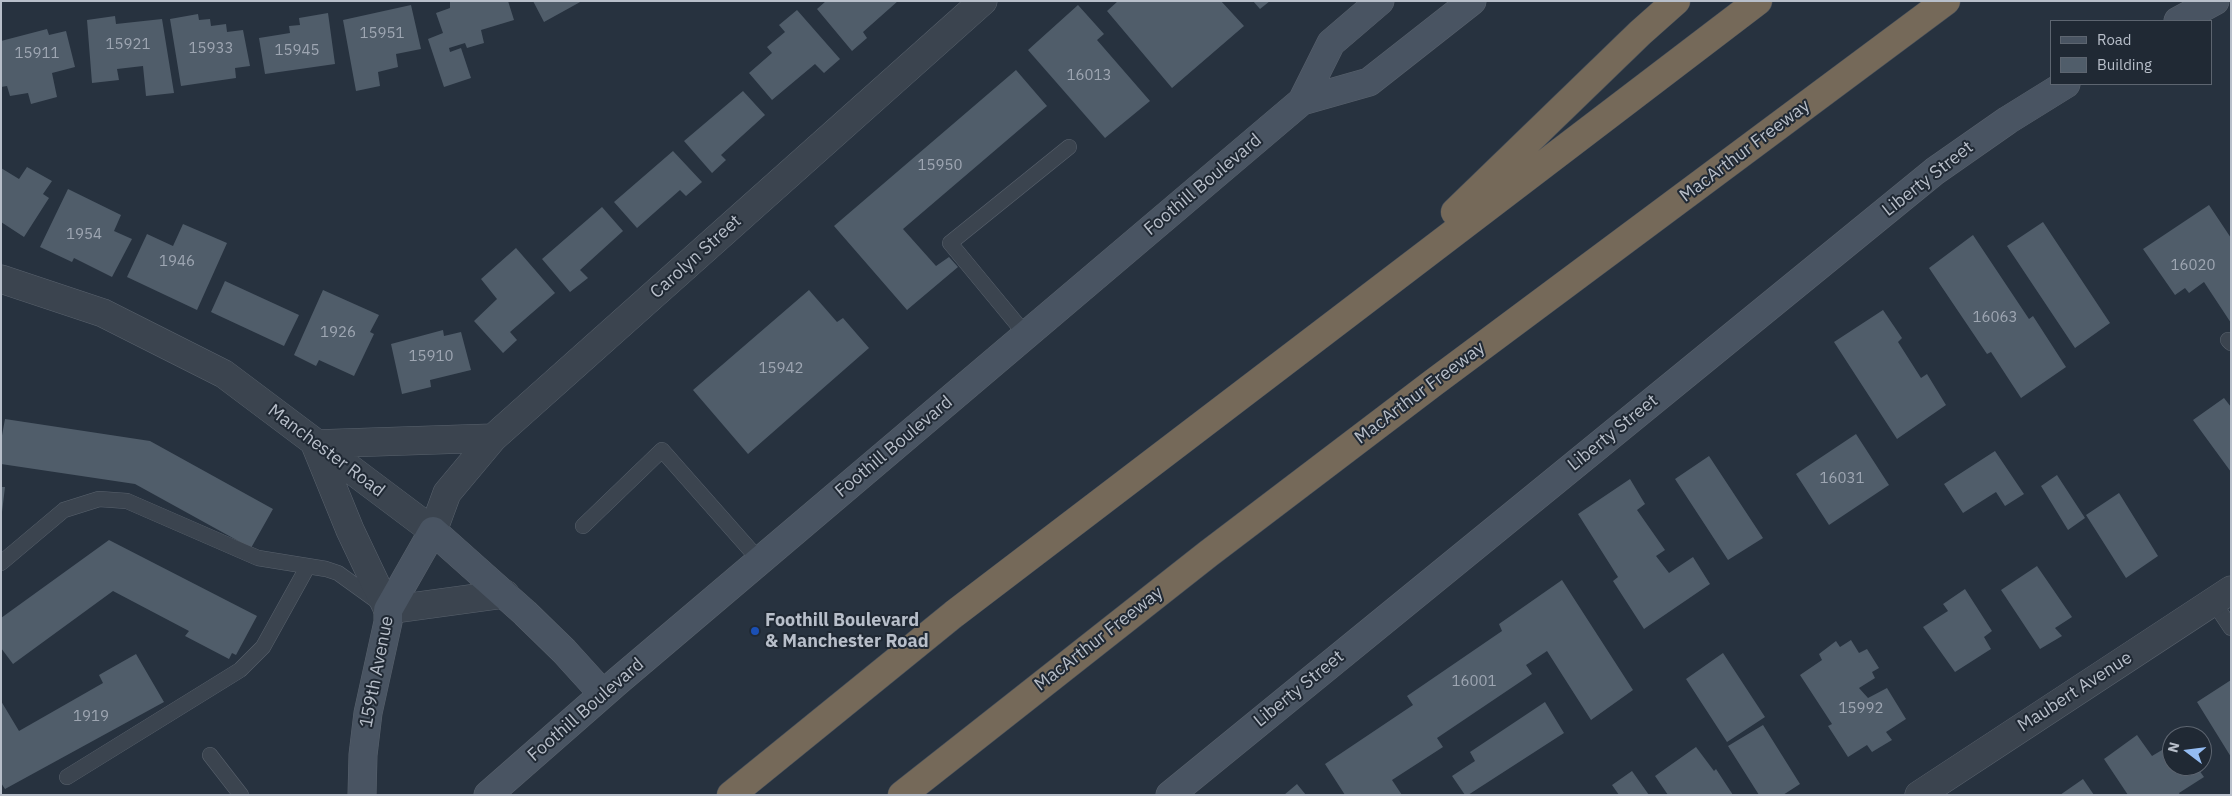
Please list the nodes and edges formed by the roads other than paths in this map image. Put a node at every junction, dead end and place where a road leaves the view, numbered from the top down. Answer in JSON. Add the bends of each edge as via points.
{"nodes":[{"id":1,"x":983,"y":1,"type":"edge"},
{"id":2,"x":1380,"y":1,"type":"edge"},
{"id":3,"x":1472,"y":1,"type":"edge"},
{"id":4,"x":1676,"y":1,"type":"edge"},
{"id":5,"x":1758,"y":1,"type":"edge"},
{"id":6,"x":1946,"y":1,"type":"edge"},
{"id":7,"x":2215,"y":1,"type":"edge"},
{"id":8,"x":2180,"y":20,"type":"edge"},
{"id":9,"x":2064,"y":85,"type":"edge"},
{"id":10,"x":1302,"y":101,"type":"junction"},
{"id":11,"x":1069,"y":147,"type":"dead end"},
{"id":12,"x":1,"y":279,"type":"edge"},
{"id":13,"x":1366,"y":298,"type":"junction"},
{"id":14,"x":1026,"y":335,"type":"junction"},
{"id":15,"x":493,"y":438,"type":"junction"},
{"id":16,"x":315,"y":444,"type":"junction"},
{"id":17,"x":583,"y":526,"type":"dead end"},
{"id":18,"x":433,"y":531,"type":"junction"},
{"id":19,"x":760,"y":561,"type":"junction"},
{"id":20,"x":1,"y":563,"type":"edge"},
{"id":21,"x":308,"y":566,"type":"junction"},
{"id":22,"x":505,"y":594,"type":"junction"},
{"id":23,"x":2222,"y":596,"type":"edge"},
{"id":24,"x":388,"y":610,"type":"junction"},
{"id":25,"x":2231,"y":628,"type":"edge"},
{"id":26,"x":603,"y":694,"type":"junction"},
{"id":27,"x":210,"y":755,"type":"dead end"},
{"id":28,"x":67,"y":777,"type":"dead end"},
{"id":29,"x":241,"y":795,"type":"edge"},
{"id":30,"x":362,"y":795,"type":"edge"},
{"id":31,"x":488,"y":795,"type":"edge"},
{"id":32,"x":731,"y":795,"type":"edge"},
{"id":33,"x":902,"y":795,"type":"edge"},
{"id":34,"x":1170,"y":795,"type":"edge"},
{"id":35,"x":1920,"y":795,"type":"edge"}],
"edges":[{"from":1,"to":15,"type":"street","name":"Carolyn Street"},
{"from":2,"to":10,"type":"street","name":"Foothill Boulevard","via":[[1331,43]]},
{"from":3,"to":10,"type":"street","name":"Foothill Boulevard","via":[[1369,82]]},
{"from":4,"to":13,"type":"highway"},
{"from":5,"to":13,"type":"highway"},
{"from":6,"to":33,"type":"highway","name":"MacArthur Freeway","via":[[1432,382]]},
{"from":7,"to":8,"type":"street"},
{"from":9,"to":34,"type":"street","name":"Liberty Street","via":[[1935,171]]},
{"from":10,"to":14,"type":"street","name":"Foothill Boulevard"},
{"from":11,"to":14,"type":"lane","via":[[950,244]]},
{"from":12,"to":16,"type":"street","name":"Manchester Road","via":[[103,313],[224,374]]},
{"from":13,"to":32,"type":"highway","via":[[954,614]]},
{"from":14,"to":19,"type":"street","name":"Foothill Boulevard"},
{"from":15,"to":16,"type":"street"},
{"from":15,"to":18,"type":"street","name":"Carolyn Street","via":[[447,493]]},
{"from":16,"to":18,"type":"street","name":"Manchester Road"},
{"from":16,"to":24,"type":"street","via":[[350,530]]},
{"from":17,"to":19,"type":"lane","via":[[662,450]]},
{"from":18,"to":22,"type":"street","name":"Manchester Road"},
{"from":18,"to":24,"type":"street","name":"159th Avenue"},
{"from":19,"to":26,"type":"street","name":"Foothill Boulevard"},
{"from":20,"to":21,"type":"lane","via":[[64,510],[98,499],[127,501],[258,558]]},
{"from":21,"to":24,"type":"lane","via":[[338,573]]},
{"from":21,"to":28,"type":"lane","via":[[263,647],[240,670]]},
{"from":22,"to":24,"type":"street"},
{"from":22,"to":26,"type":"street","name":"Manchester Road"},
{"from":23,"to":25,"type":"lane"},
{"from":23,"to":35,"type":"street","name":"Maubert Avenue"},
{"from":24,"to":30,"type":"street","name":"159th Avenue","via":[[368,713]]},
{"from":26,"to":31,"type":"street","name":"Foothill Boulevard"},
{"from":27,"to":29,"type":"lane"}]}
